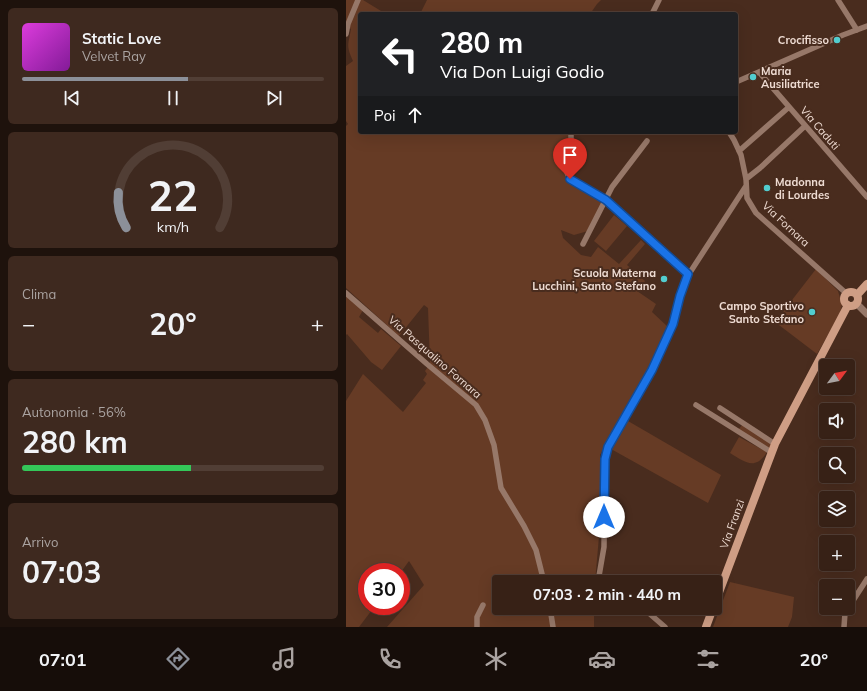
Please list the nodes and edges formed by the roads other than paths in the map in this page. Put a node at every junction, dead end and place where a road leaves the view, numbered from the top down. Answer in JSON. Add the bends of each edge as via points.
{"nodes":[{"id":1,"x":358,"y":0,"type":"edge"},
{"id":2,"x":659,"y":0,"type":"edge"},
{"id":3,"x":838,"y":0,"type":"edge"},
{"id":4,"x":653,"y":12,"type":"edge"},
{"id":5,"x":867,"y":26,"type":"edge"},
{"id":6,"x":857,"y":30,"type":"junction"},
{"id":7,"x":346,"y":34,"type":"edge"},
{"id":8,"x":759,"y":72,"type":"junction"},
{"id":9,"x":738,"y":81,"type":"edge"},
{"id":10,"x":788,"y":107,"type":"junction"},
{"id":11,"x":805,"y":126,"type":"junction"},
{"id":12,"x":572,"y":134,"type":"edge"},
{"id":13,"x":730,"y":134,"type":"edge"},
{"id":14,"x":647,"y":141,"type":"dead end"},
{"id":15,"x":739,"y":151,"type":"junction"},
{"id":16,"x":746,"y":179,"type":"junction"},
{"id":17,"x":746,"y":186,"type":"junction"},
{"id":18,"x":867,"y":196,"type":"edge"},
{"id":19,"x":606,"y":200,"type":"junction"},
{"id":20,"x":583,"y":244,"type":"dead end"},
{"id":21,"x":688,"y":274,"type":"junction"},
{"id":22,"x":867,"y":284,"type":"edge"},
{"id":23,"x":346,"y":293,"type":"edge"},
{"id":24,"x":847,"y":294,"type":"joint"},
{"id":25,"x":854,"y":301,"type":"junction"},
{"id":26,"x":867,"y":314,"type":"edge"},
{"id":27,"x":696,"y":405,"type":"dead end"},
{"id":28,"x":720,"y":408,"type":"dead end"},
{"id":29,"x":775,"y":444,"type":"junction"},
{"id":30,"x":771,"y":452,"type":"junction"},
{"id":31,"x":542,"y":575,"type":"edge"},
{"id":32,"x":599,"y":575,"type":"edge"},
{"id":33,"x":867,"y":579,"type":"edge"},
{"id":34,"x":722,"y":584,"type":"edge"},
{"id":35,"x":483,"y":605,"type":"dead end"},
{"id":36,"x":551,"y":615,"type":"edge"},
{"id":37,"x":651,"y":615,"type":"edge"},
{"id":38,"x":710,"y":615,"type":"edge"},
{"id":39,"x":477,"y":627,"type":"edge"},
{"id":40,"x":552,"y":627,"type":"edge"},
{"id":41,"x":666,"y":627,"type":"edge"},
{"id":42,"x":706,"y":627,"type":"edge"},
{"id":43,"x":844,"y":627,"type":"edge"}],
"edges":[{"from":1,"to":7,"type":"street"},
{"from":2,"to":4,"type":"street"},
{"from":3,"to":6,"type":"street"},
{"from":5,"to":6,"type":"street"},
{"from":6,"to":8,"type":"street"},
{"from":8,"to":9,"type":"street"},
{"from":8,"to":10,"type":"street","name":"Via Caduti"},
{"from":10,"to":11,"type":"street","name":"Via Caduti"},
{"from":10,"to":15,"type":"street"},
{"from":11,"to":16,"type":"street"},
{"from":11,"to":18,"type":"street","name":"Via Caduti"},
{"from":12,"to":19,"type":"street","via":[[567,173],[570,179]]},
{"from":13,"to":15,"type":"street","name":"Via Fornara"},
{"from":14,"to":19,"type":"street","via":[[610,187]]},
{"from":15,"to":16,"type":"street","name":"Via Fornara"},
{"from":16,"to":17,"type":"street","name":"Via Fornara"},
{"from":17,"to":21,"type":"street"},
{"from":17,"to":24,"type":"street","name":"Via Fornara","via":[[747,198],[756,213]]},
{"from":19,"to":20,"type":"street"},
{"from":19,"to":21,"type":"street"},
{"from":21,"to":32,"type":"street","via":[[673,324],[652,370],[608,447],[605,459],[604,547]]},
{"from":22,"to":25,"type":"main road","name":"Via Franzi"},
{"from":23,"to":31,"type":"street","name":"Via Pasqualino Fornara","via":[[476,404],[494,445],[501,488],[536,550]]},
{"from":24,"to":25,"type":"main road","via":[[853,292]]},
{"from":25,"to":26,"type":"street"},
{"from":25,"to":29,"type":"main road","name":"Via Franzi"},
{"from":27,"to":30,"type":"street"},
{"from":28,"to":29,"type":"street"},
{"from":29,"to":30,"type":"main road","name":"Via Franzi"},
{"from":30,"to":34,"type":"main road","name":"Via Franzi"},
{"from":33,"to":43,"type":"street","via":[[845,613]]},
{"from":35,"to":39,"type":"street","via":[[477,617]]},
{"from":36,"to":40,"type":"street"},
{"from":37,"to":41,"type":"street"},
{"from":38,"to":42,"type":"main road"}]}
